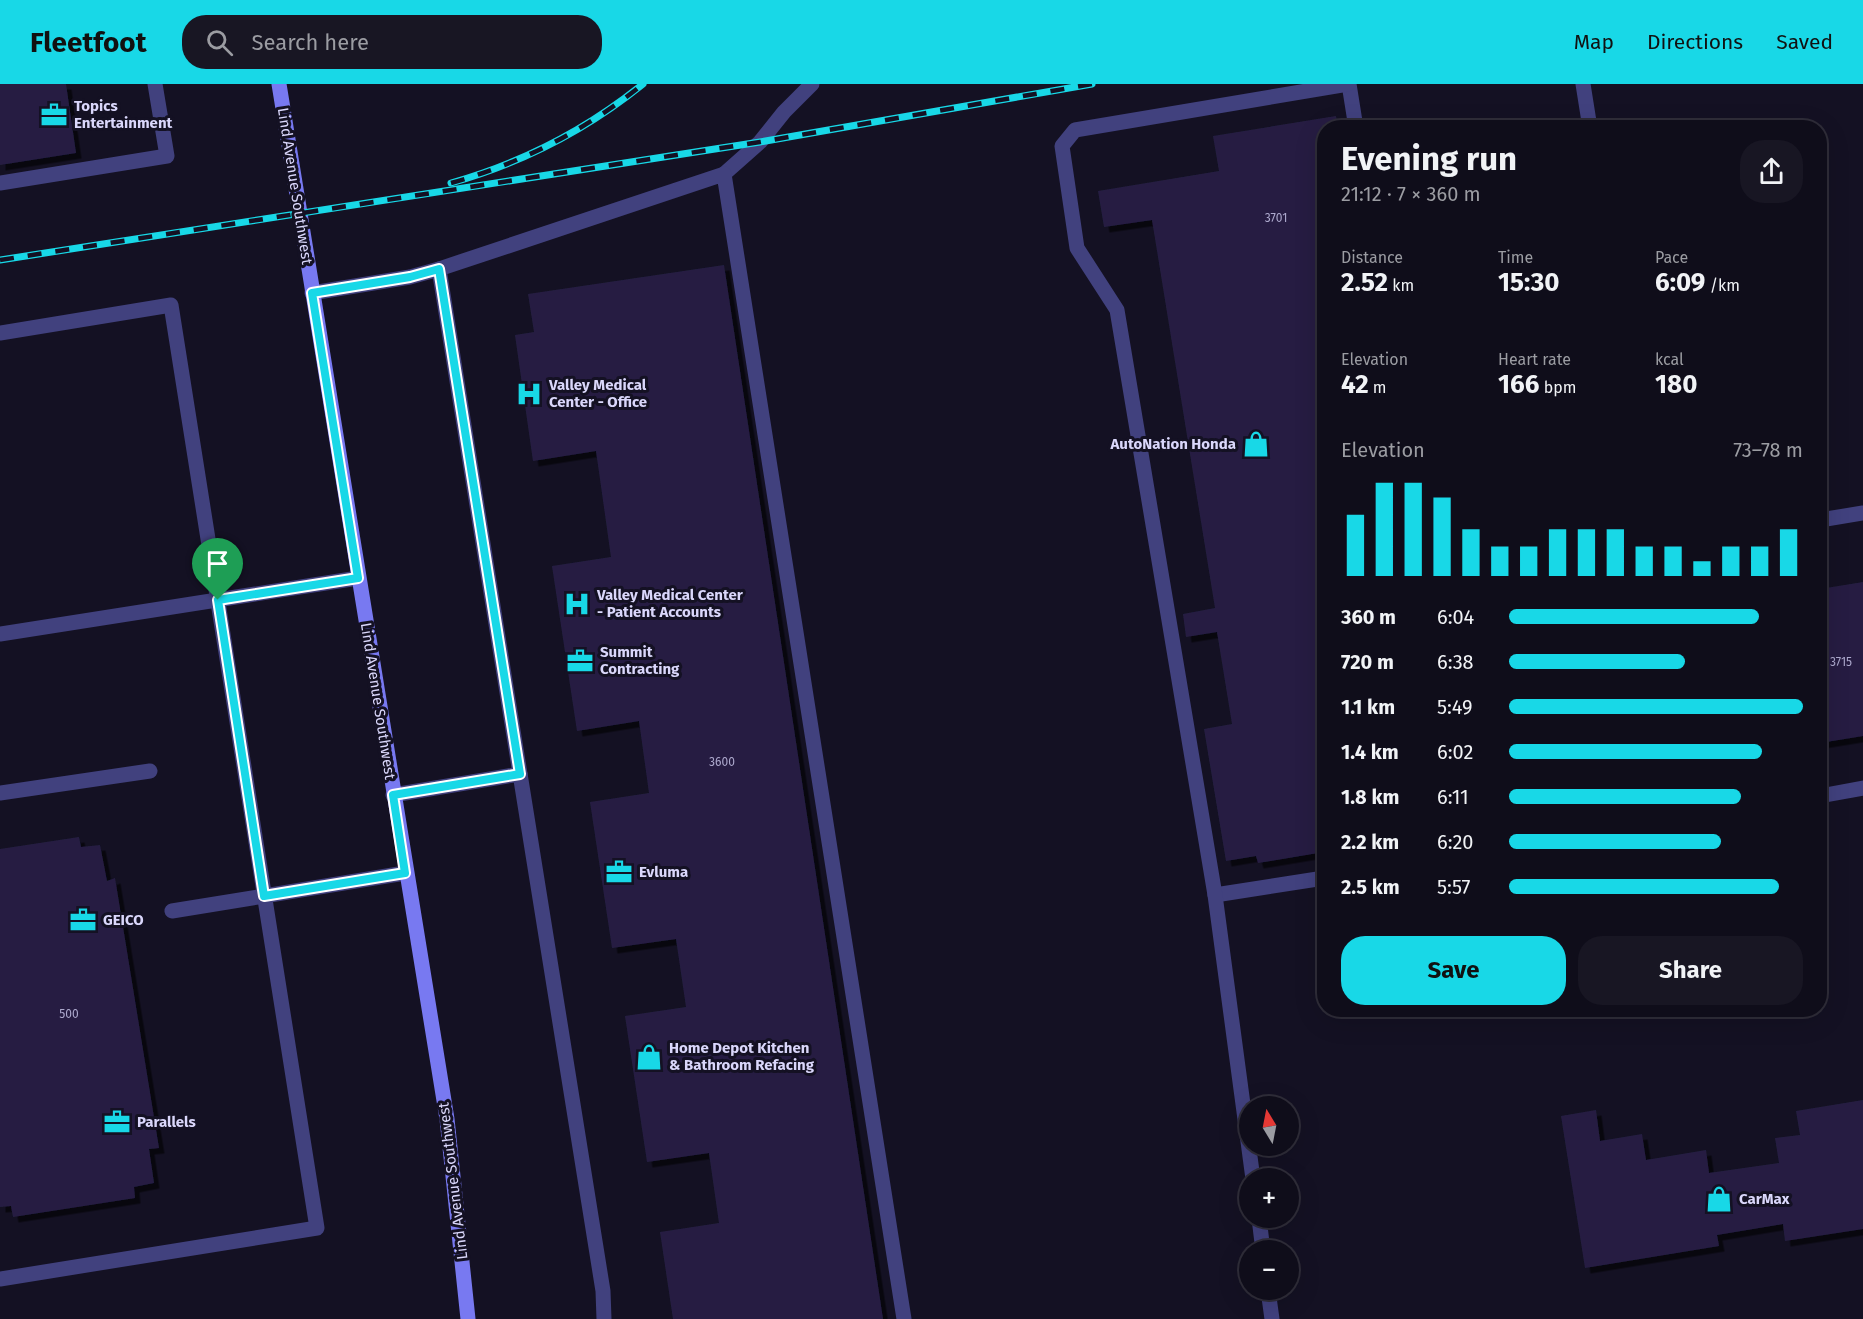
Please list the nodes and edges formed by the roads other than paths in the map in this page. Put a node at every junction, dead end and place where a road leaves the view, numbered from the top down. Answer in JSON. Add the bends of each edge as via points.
{"nodes":[{"id":1,"x":155,"y":84,"type":"edge"},
{"id":2,"x":279,"y":84,"type":"edge"},
{"id":3,"x":812,"y":84,"type":"edge"},
{"id":4,"x":1348,"y":84,"type":"edge"},
{"id":5,"x":1583,"y":84,"type":"edge"},
{"id":6,"x":1355,"y":120,"type":"edge"},
{"id":7,"x":1589,"y":120,"type":"edge"},
{"id":8,"x":724,"y":174,"type":"junction"},
{"id":9,"x":0,"y":183,"type":"edge"},
{"id":10,"x":439,"y":269,"type":"junction"},
{"id":11,"x":312,"y":293,"type":"junction"},
{"id":12,"x":0,"y":333,"type":"edge"},
{"id":13,"x":1863,"y":513,"type":"edge"},
{"id":14,"x":1827,"y":519,"type":"edge"},
{"id":15,"x":358,"y":578,"type":"junction"},
{"id":16,"x":218,"y":600,"type":"junction"},
{"id":17,"x":0,"y":634,"type":"edge"},
{"id":18,"x":150,"y":771,"type":"dead end"},
{"id":19,"x":520,"y":774,"type":"junction"},
{"id":20,"x":1863,"y":788,"type":"edge"},
{"id":21,"x":0,"y":793,"type":"edge"},
{"id":22,"x":393,"y":795,"type":"junction"},
{"id":23,"x":1827,"y":795,"type":"edge"},
{"id":24,"x":405,"y":873,"type":"junction"},
{"id":25,"x":1317,"y":879,"type":"edge"},
{"id":26,"x":1215,"y":895,"type":"junction"},
{"id":27,"x":264,"y":896,"type":"junction"},
{"id":28,"x":172,"y":911,"type":"dead end"},
{"id":29,"x":1252,"y":1168,"type":"edge"},
{"id":30,"x":0,"y":1279,"type":"edge"},
{"id":31,"x":1270,"y":1300,"type":"edge"},
{"id":32,"x":468,"y":1319,"type":"edge"},
{"id":33,"x":604,"y":1319,"type":"edge"},
{"id":34,"x":904,"y":1319,"type":"edge"},
{"id":35,"x":1272,"y":1319,"type":"edge"}],
"edges":[{"from":1,"to":9,"type":"lane","via":[[167,156]]},
{"from":2,"to":11,"type":"main road","name":"Lind Avenue Southwest"},
{"from":3,"to":8,"type":"lane","via":[[760,142]]},
{"from":4,"to":6,"type":"lane"},
{"from":4,"to":26,"type":"lane","via":[[1075,130],[1062,146],[1077,248],[1117,310]]},
{"from":5,"to":7,"type":"lane"},
{"from":8,"to":10,"type":"lane"},
{"from":8,"to":34,"type":"lane"},
{"from":10,"to":11,"type":"lane"},
{"from":10,"to":19,"type":"lane"},
{"from":11,"to":15,"type":"main road","name":"Lind Avenue Southwest"},
{"from":12,"to":16,"type":"lane","via":[[171,306]]},
{"from":13,"to":14,"type":"lane"},
{"from":15,"to":16,"type":"lane"},
{"from":15,"to":22,"type":"main road","name":"Lind Avenue Southwest"},
{"from":16,"to":17,"type":"lane"},
{"from":16,"to":27,"type":"lane"},
{"from":18,"to":21,"type":"lane"},
{"from":19,"to":22,"type":"lane"},
{"from":19,"to":33,"type":"lane","via":[[603,1291]]},
{"from":20,"to":23,"type":"lane"},
{"from":22,"to":24,"type":"main road","name":"Lind Avenue Southwest"},
{"from":24,"to":27,"type":"lane"},
{"from":24,"to":32,"type":"main road","name":"Lind Avenue Southwest","via":[[447,1119]]},
{"from":25,"to":26,"type":"lane"},
{"from":26,"to":29,"type":"lane"},
{"from":27,"to":28,"type":"lane"},
{"from":27,"to":30,"type":"lane","via":[[316,1228]]},
{"from":31,"to":35,"type":"lane"}]}
